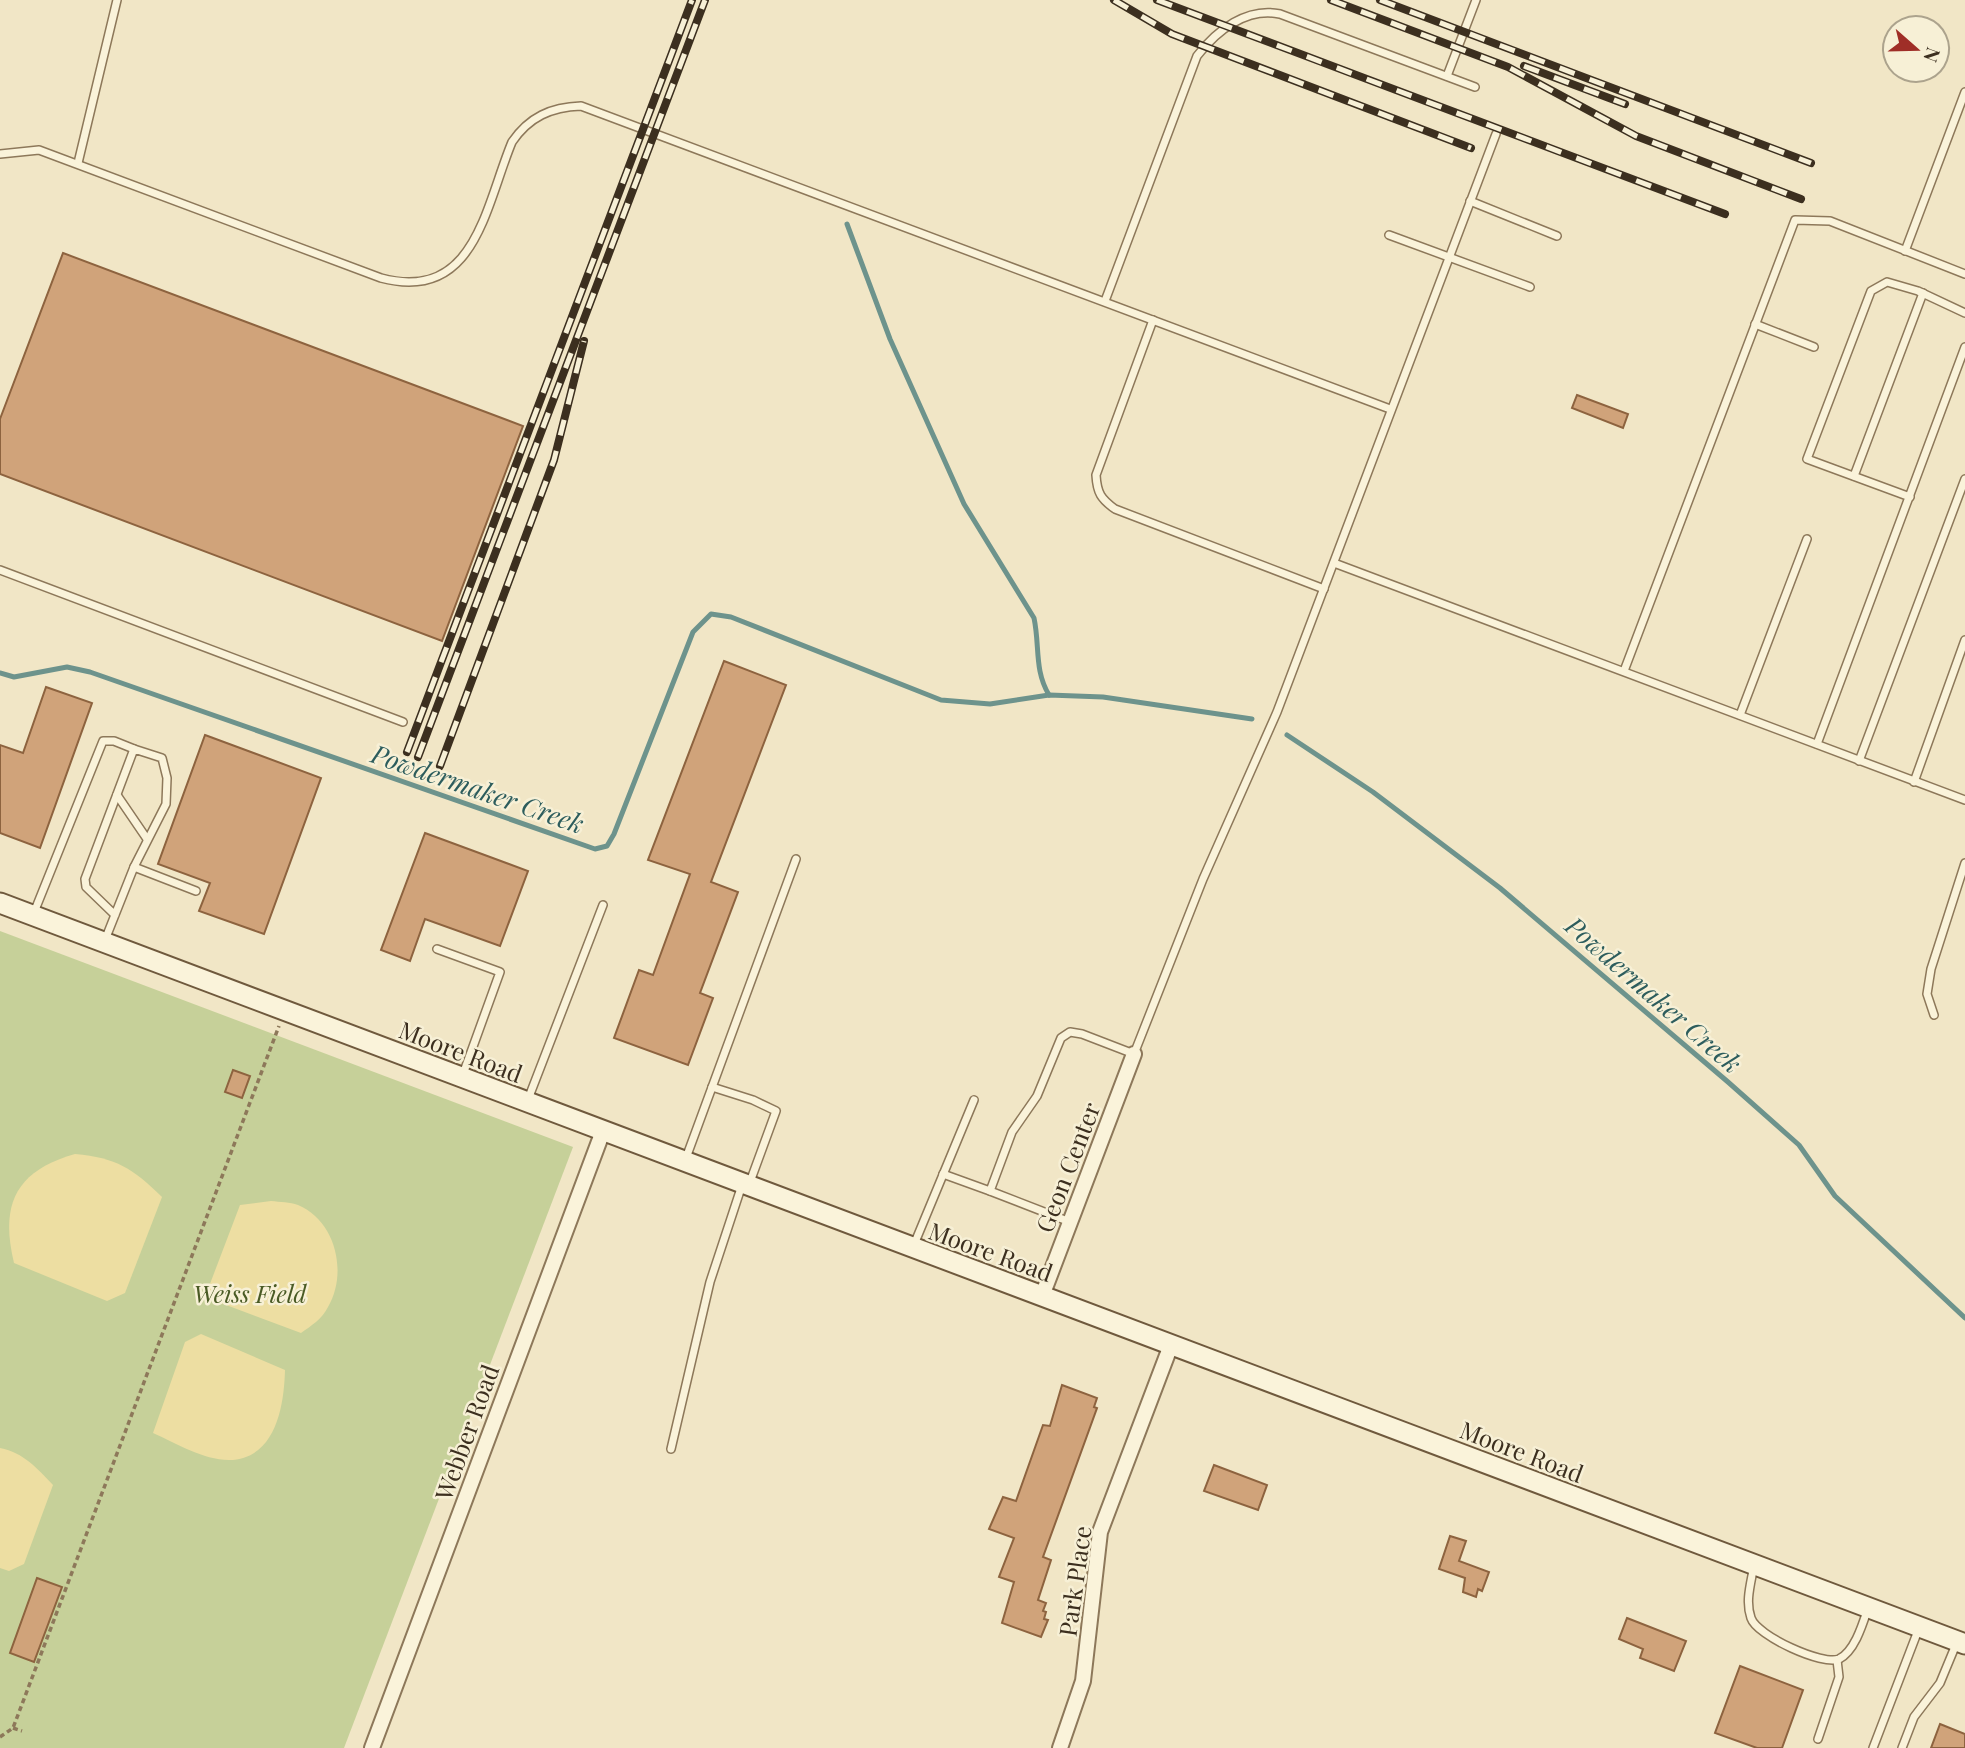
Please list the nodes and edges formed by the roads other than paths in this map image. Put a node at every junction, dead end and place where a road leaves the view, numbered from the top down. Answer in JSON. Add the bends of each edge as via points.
{"nodes":[{"id":1,"x":117,"y":0,"type":"edge"},
{"id":2,"x":1476,"y":0,"type":"edge"},
{"id":3,"x":1447,"y":76,"type":"junction"},
{"id":4,"x":1475,"y":87,"type":"dead end"},
{"id":5,"x":1965,"y":92,"type":"edge"},
{"id":6,"x":1496,"y":134,"type":"dead end"},
{"id":7,"x":0,"y":154,"type":"edge"},
{"id":8,"x":78,"y":163,"type":"junction"},
{"id":9,"x":1470,"y":201,"type":"junction"},
{"id":10,"x":1390,"y":234,"type":"dead end"},
{"id":11,"x":1557,"y":236,"type":"dead end"},
{"id":12,"x":1905,"y":251,"type":"junction"},
{"id":13,"x":1449,"y":257,"type":"junction"},
{"id":14,"x":1965,"y":274,"type":"edge"},
{"id":15,"x":1530,"y":287,"type":"dead end"},
{"id":16,"x":1923,"y":293,"type":"junction"},
{"id":17,"x":1105,"y":301,"type":"junction"},
{"id":18,"x":1965,"y":313,"type":"edge"},
{"id":19,"x":1153,"y":320,"type":"junction"},
{"id":20,"x":1755,"y":324,"type":"junction"},
{"id":21,"x":1814,"y":347,"type":"dead end"},
{"id":22,"x":1965,"y":347,"type":"edge"},
{"id":23,"x":1390,"y":409,"type":"junction"},
{"id":24,"x":1854,"y":476,"type":"junction"},
{"id":25,"x":1965,"y":479,"type":"edge"},
{"id":26,"x":1910,"y":497,"type":"junction"},
{"id":27,"x":1807,"y":540,"type":"dead end"},
{"id":28,"x":1335,"y":564,"type":"junction"},
{"id":29,"x":0,"y":570,"type":"edge"},
{"id":30,"x":1324,"y":589,"type":"junction"},
{"id":31,"x":1965,"y":640,"type":"edge"},
{"id":32,"x":1623,"y":671,"type":"junction"},
{"id":33,"x":1740,"y":715,"type":"junction"},
{"id":34,"x":402,"y":722,"type":"dead end"},
{"id":35,"x":1817,"y":744,"type":"junction"},
{"id":36,"x":134,"y":749,"type":"junction"},
{"id":37,"x":1859,"y":761,"type":"junction"},
{"id":38,"x":1914,"y":782,"type":"junction"},
{"id":39,"x":117,"y":795,"type":"junction"},
{"id":40,"x":1965,"y":800,"type":"edge"},
{"id":41,"x":146,"y":839,"type":"junction"},
{"id":42,"x":796,"y":859,"type":"dead end"},
{"id":43,"x":1965,"y":863,"type":"edge"},
{"id":44,"x":134,"y":867,"type":"junction"},
{"id":45,"x":196,"y":891,"type":"dead end"},
{"id":46,"x":0,"y":903,"type":"edge"},
{"id":47,"x":603,"y":905,"type":"dead end"},
{"id":48,"x":115,"y":915,"type":"junction"},
{"id":49,"x":33,"y":916,"type":"junction"},
{"id":50,"x":104,"y":943,"type":"junction"},
{"id":51,"x":438,"y":949,"type":"dead end"},
{"id":52,"x":1934,"y":1015,"type":"dead end"},
{"id":53,"x":1134,"y":1054,"type":"junction"},
{"id":54,"x":462,"y":1078,"type":"junction"},
{"id":55,"x":712,"y":1087,"type":"junction"},
{"id":56,"x":974,"y":1100,"type":"dead end"},
{"id":57,"x":527,"y":1102,"type":"junction"},
{"id":58,"x":603,"y":1131,"type":"junction"},
{"id":59,"x":685,"y":1162,"type":"junction"},
{"id":60,"x":943,"y":1174,"type":"junction"},
{"id":61,"x":746,"y":1185,"type":"junction"},
{"id":62,"x":990,"y":1191,"type":"junction"},
{"id":63,"x":1070,"y":1222,"type":"junction"},
{"id":64,"x":913,"y":1248,"type":"junction"},
{"id":65,"x":1042,"y":1296,"type":"junction"},
{"id":66,"x":1171,"y":1345,"type":"junction"},
{"id":67,"x":671,"y":1449,"type":"dead end"},
{"id":68,"x":1755,"y":1565,"type":"junction"},
{"id":69,"x":1868,"y":1608,"type":"junction"},
{"id":70,"x":1919,"y":1627,"type":"junction"},
{"id":71,"x":1961,"y":1643,"type":"edge"},
{"id":72,"x":1837,"y":1660,"type":"junction"},
{"id":73,"x":1818,"y":1739,"type":"dead end"},
{"id":74,"x":372,"y":1748,"type":"edge"},
{"id":75,"x":1059,"y":1748,"type":"edge"},
{"id":76,"x":1873,"y":1748,"type":"edge"},
{"id":77,"x":1902,"y":1748,"type":"edge"}],
"edges":[{"from":1,"to":8,"type":"lane"},
{"from":2,"to":3,"type":"lane"},
{"from":3,"to":4,"type":"lane"},
{"from":3,"to":17,"type":"lane","via":[[1264,10],[1228,26],[1197,56]]},
{"from":5,"to":12,"type":"lane"},
{"from":6,"to":9,"type":"lane"},
{"from":7,"to":8,"type":"lane","via":[[39,150]]},
{"from":8,"to":17,"type":"lane","via":[[382,278],[419,283],[457,266],[470,248],[519,131],[553,109],[581,106]]},
{"from":9,"to":11,"type":"lane"},
{"from":9,"to":13,"type":"lane"},
{"from":10,"to":13,"type":"lane"},
{"from":12,"to":14,"type":"lane"},
{"from":12,"to":20,"type":"lane","via":[[1830,221],[1795,220]]},
{"from":13,"to":15,"type":"lane"},
{"from":13,"to":23,"type":"lane"},
{"from":16,"to":18,"type":"lane"},
{"from":16,"to":24,"type":"lane"},
{"from":16,"to":24,"type":"lane","via":[[1886,282],[1871,291],[1807,459]]},
{"from":17,"to":19,"type":"lane"},
{"from":19,"to":23,"type":"lane"},
{"from":19,"to":30,"type":"lane","via":[[1096,475],[1102,500],[1115,509]]},
{"from":20,"to":21,"type":"lane"},
{"from":20,"to":32,"type":"lane"},
{"from":22,"to":26,"type":"lane"},
{"from":23,"to":28,"type":"lane"},
{"from":24,"to":26,"type":"lane"},
{"from":25,"to":37,"type":"lane"},
{"from":26,"to":35,"type":"lane"},
{"from":27,"to":33,"type":"lane"},
{"from":28,"to":30,"type":"lane"},
{"from":28,"to":32,"type":"lane"},
{"from":29,"to":34,"type":"lane"},
{"from":30,"to":53,"type":"lane"},
{"from":31,"to":38,"type":"lane"},
{"from":32,"to":33,"type":"lane"},
{"from":33,"to":35,"type":"lane"},
{"from":35,"to":37,"type":"lane"},
{"from":36,"to":39,"type":"lane"},
{"from":36,"to":41,"type":"lane","via":[[162,758],[167,778],[166,804]]},
{"from":36,"to":49,"type":"lane","via":[[103,741]]},
{"from":37,"to":38,"type":"lane"},
{"from":38,"to":40,"type":"lane"},
{"from":39,"to":41,"type":"lane"},
{"from":39,"to":48,"type":"lane","via":[[85,879],[86,887]]},
{"from":41,"to":44,"type":"lane"},
{"from":42,"to":55,"type":"lane"},
{"from":43,"to":52,"type":"lane","via":[[1931,969],[1927,994]]},
{"from":44,"to":45,"type":"lane"},
{"from":44,"to":48,"type":"lane"},
{"from":46,"to":49,"type":"street","name":"Moore Road"},
{"from":47,"to":57,"type":"lane"},
{"from":48,"to":50,"type":"lane"},
{"from":49,"to":50,"type":"street","name":"Moore Road"},
{"from":50,"to":54,"type":"street","name":"Moore Road"},
{"from":51,"to":54,"type":"lane","via":[[500,972]]},
{"from":53,"to":62,"type":"lane","via":[[1082,1034],[1070,1032],[1061,1038],[1037,1096],[1012,1132]]},
{"from":53,"to":63,"type":"street","name":"Geon Center"},
{"from":54,"to":57,"type":"street","name":"Moore Road"},
{"from":55,"to":59,"type":"lane"},
{"from":55,"to":61,"type":"lane","via":[[776,1111]]},
{"from":56,"to":60,"type":"lane"},
{"from":57,"to":58,"type":"street","name":"Moore Road"},
{"from":58,"to":59,"type":"street","name":"Moore Road"},
{"from":58,"to":74,"type":"street","name":"Webber Road"},
{"from":59,"to":61,"type":"street","name":"Moore Road"},
{"from":60,"to":62,"type":"lane"},
{"from":60,"to":64,"type":"lane"},
{"from":61,"to":64,"type":"street","name":"Moore Road"},
{"from":61,"to":67,"type":"lane","via":[[710,1282]]},
{"from":62,"to":63,"type":"lane"},
{"from":63,"to":65,"type":"street","name":"Geon Center"},
{"from":64,"to":65,"type":"street","name":"Moore Road"},
{"from":65,"to":66,"type":"street","name":"Moore Road"},
{"from":66,"to":68,"type":"street","name":"Moore Road"},
{"from":66,"to":75,"type":"street","name":"Park Place","via":[[1100,1532],[1083,1681]]},
{"from":68,"to":69,"type":"street","name":"Moore Road"},
{"from":68,"to":72,"type":"lane","via":[[1748,1598],[1758,1630],[1779,1643]]},
{"from":69,"to":70,"type":"street","name":"Moore Road"},
{"from":69,"to":72,"type":"lane","via":[[1846,1654]]},
{"from":70,"to":71,"type":"street","name":"Moore Road"},
{"from":70,"to":76,"type":"lane"},
{"from":71,"to":77,"type":"lane","via":[[1940,1683],[1914,1717]]},
{"from":72,"to":73,"type":"lane","via":[[1839,1677]]}]}
